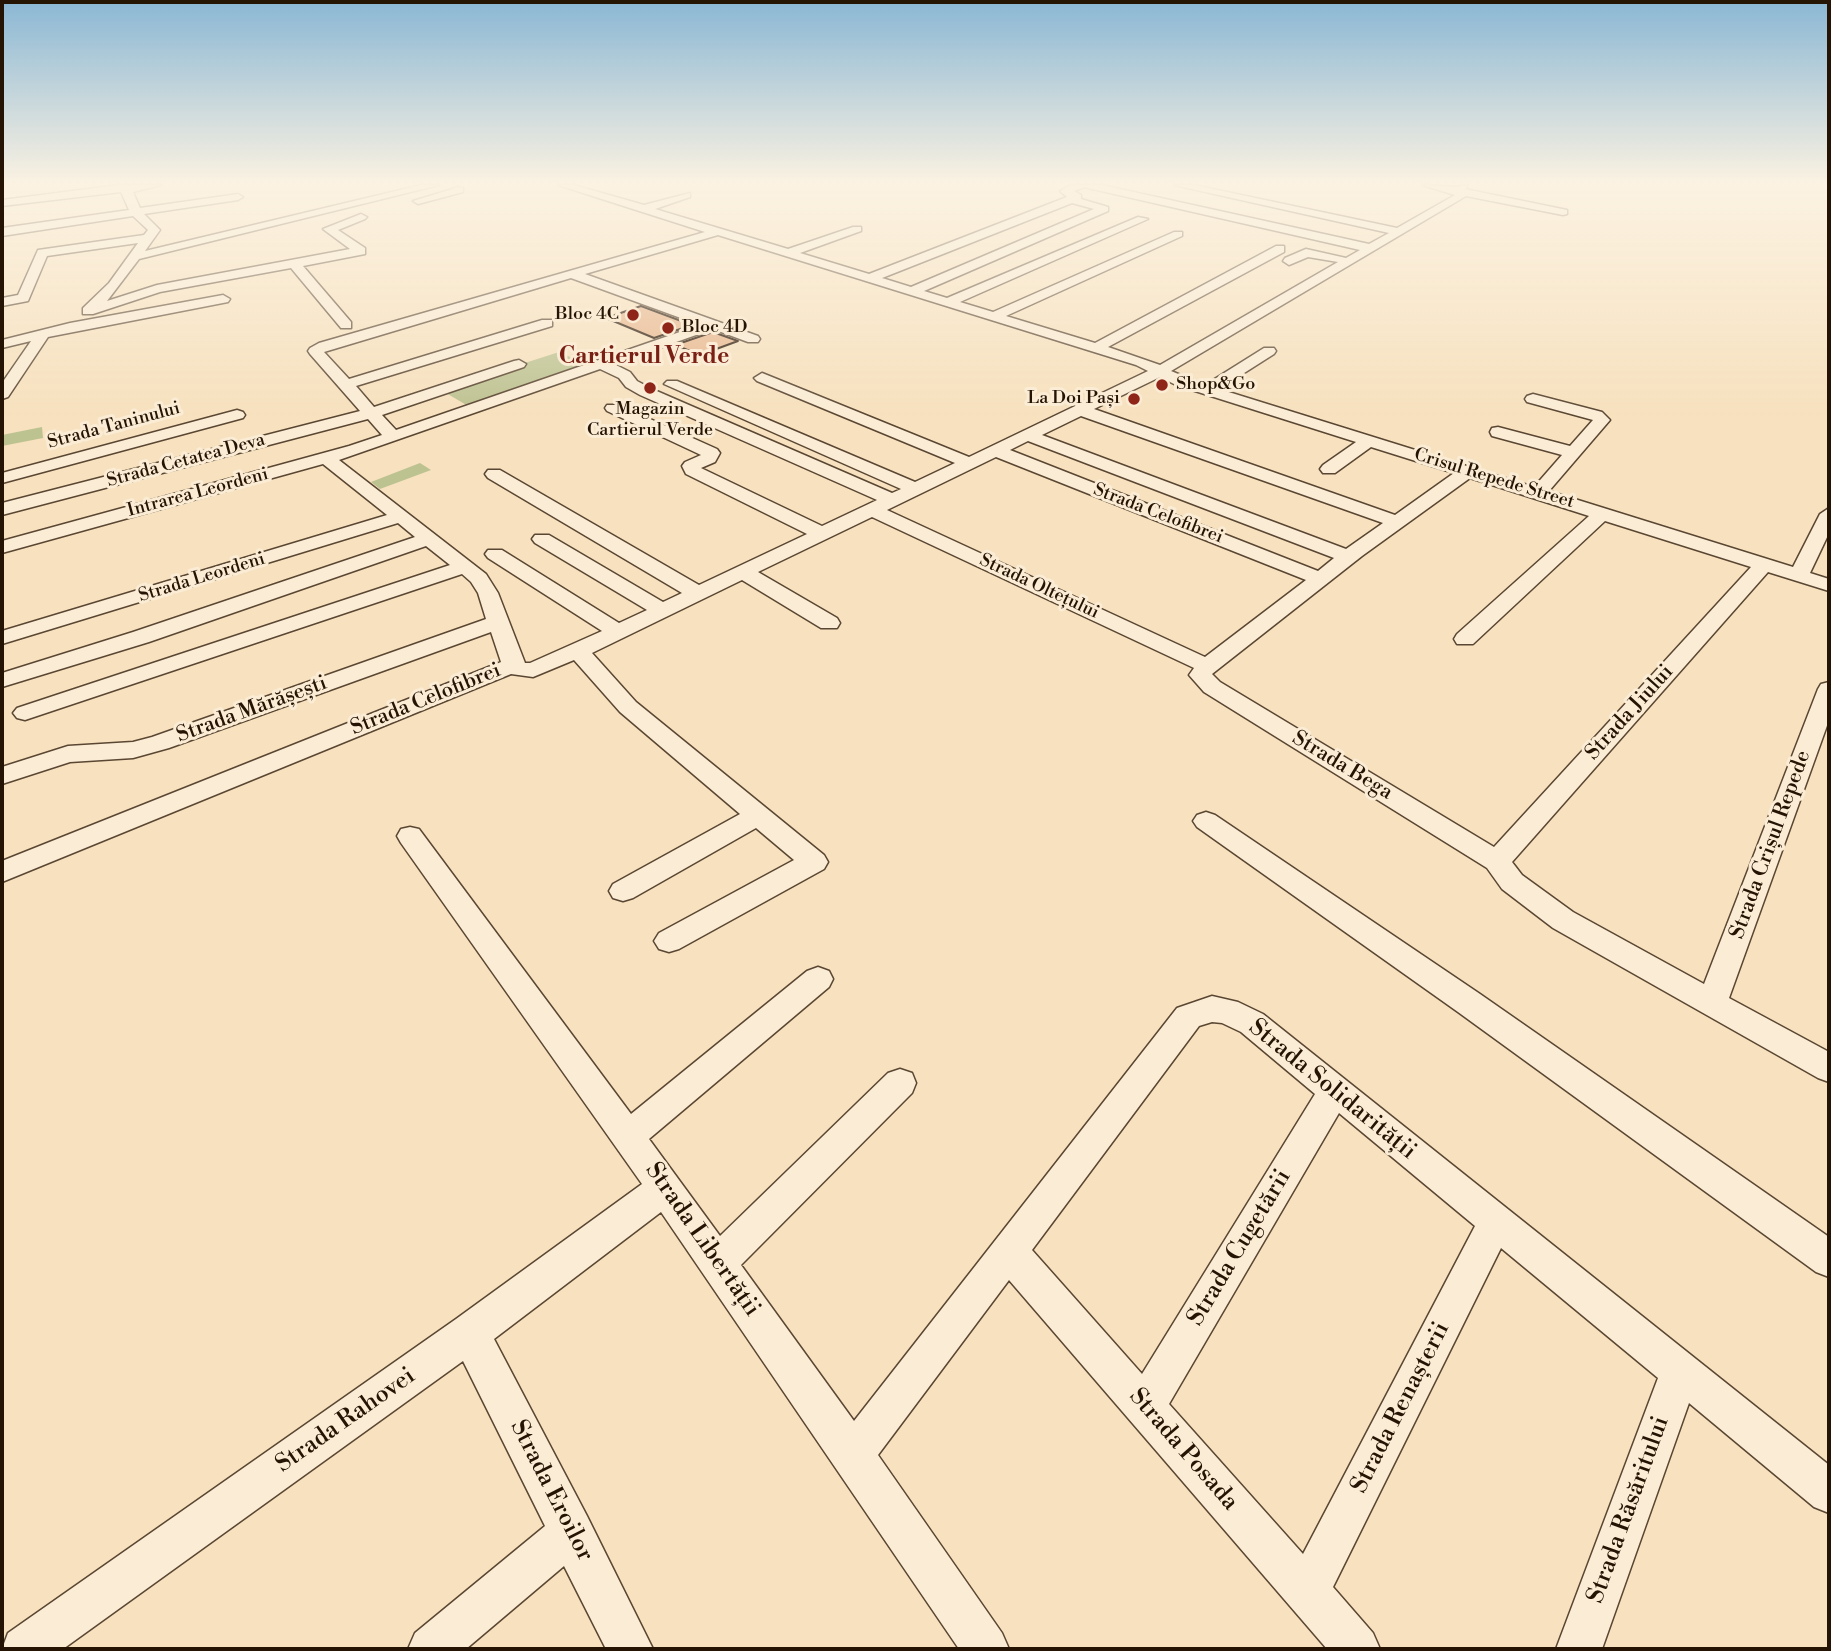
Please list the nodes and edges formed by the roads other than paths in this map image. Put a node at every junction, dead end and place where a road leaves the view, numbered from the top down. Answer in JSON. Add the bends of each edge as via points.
{"nodes":[{"id":1,"x":37,"y":262,"type":"edge"},
{"id":2,"x":133,"y":262,"type":"edge"},
{"id":3,"x":299,"y":262,"type":"edge"},
{"id":4,"x":613,"y":262,"type":"edge"},
{"id":5,"x":819,"y":262,"type":"edge"},
{"id":6,"x":912,"y":262,"type":"edge"},
{"id":7,"x":983,"y":262,"type":"edge"},
{"id":8,"x":1041,"y":262,"type":"edge"},
{"id":9,"x":1115,"y":262,"type":"edge"},
{"id":10,"x":1256,"y":262,"type":"edge"},
{"id":11,"x":1345,"y":262,"type":"edge"},
{"id":12,"x":294,"y":263,"type":"junction"},
{"id":13,"x":139,"y":273,"type":"dead end"},
{"id":14,"x":123,"y":274,"type":"junction"},
{"id":15,"x":572,"y":274,"type":"junction"},
{"id":16,"x":493,"y":278,"type":"dead end"},
{"id":17,"x":871,"y":278,"type":"junction"},
{"id":18,"x":913,"y":291,"type":"junction"},
{"id":19,"x":510,"y":292,"type":"junction"},
{"id":20,"x":223,"y":299,"type":"dead end"},
{"id":21,"x":2,"y":302,"type":"edge"},
{"id":22,"x":948,"y":302,"type":"junction"},
{"id":23,"x":88,"y":312,"type":"junction"},
{"id":24,"x":995,"y":316,"type":"junction"},
{"id":25,"x":547,"y":323,"type":"dead end"},
{"id":26,"x":712,"y":325,"type":"junction"},
{"id":27,"x":346,"y":326,"type":"dead end"},
{"id":28,"x":70,"y":327,"type":"junction"},
{"id":29,"x":43,"y":334,"type":"junction"},
{"id":30,"x":753,"y":339,"type":"dead end"},
{"id":31,"x":2,"y":344,"type":"edge"},
{"id":32,"x":1097,"y":348,"type":"junction"},
{"id":33,"x":1269,"y":351,"type":"dead end"},
{"id":34,"x":599,"y":363,"type":"junction"},
{"id":35,"x":519,"y":364,"type":"dead end"},
{"id":36,"x":1159,"y":372,"type":"junction"},
{"id":37,"x":762,"y":378,"type":"dead end"},
{"id":38,"x":672,"y":384,"type":"dead end"},
{"id":39,"x":344,"y":385,"type":"junction"},
{"id":40,"x":1208,"y":390,"type":"junction"},
{"id":41,"x":2,"y":394,"type":"edge"},
{"id":42,"x":1533,"y":399,"type":"dead end"},
{"id":43,"x":613,"y":408,"type":"dead end"},
{"id":44,"x":1081,"y":410,"type":"junction"},
{"id":45,"x":371,"y":413,"type":"junction"},
{"id":46,"x":237,"y":415,"type":"dead end"},
{"id":47,"x":1499,"y":432,"type":"dead end"},
{"id":48,"x":1027,"y":435,"type":"junction"},
{"id":49,"x":393,"y":437,"type":"junction"},
{"id":50,"x":1370,"y":440,"type":"junction"},
{"id":51,"x":995,"y":450,"type":"junction"},
{"id":52,"x":1575,"y":453,"type":"junction"},
{"id":53,"x":326,"y":458,"type":"junction"},
{"id":54,"x":967,"y":462,"type":"junction"},
{"id":55,"x":1329,"y":469,"type":"dead end"},
{"id":56,"x":1468,"y":471,"type":"junction"},
{"id":57,"x":494,"y":474,"type":"dead end"},
{"id":58,"x":2,"y":478,"type":"edge"},
{"id":59,"x":913,"y":488,"type":"junction"},
{"id":60,"x":1538,"y":493,"type":"junction"},
{"id":61,"x":890,"y":499,"type":"junction"},
{"id":62,"x":2,"y":509,"type":"edge"},
{"id":63,"x":870,"y":509,"type":"junction"},
{"id":64,"x":1603,"y":513,"type":"junction"},
{"id":65,"x":1829,"y":514,"type":"edge"},
{"id":66,"x":402,"y":516,"type":"junction"},
{"id":67,"x":1397,"y":522,"type":"junction"},
{"id":68,"x":821,"y":533,"type":"junction"},
{"id":69,"x":430,"y":538,"type":"junction"},
{"id":70,"x":542,"y":539,"type":"dead end"},
{"id":71,"x":2,"y":547,"type":"edge"},
{"id":72,"x":495,"y":554,"type":"dead end"},
{"id":73,"x":1349,"y":557,"type":"junction"},
{"id":74,"x":1764,"y":565,"type":"junction"},
{"id":75,"x":466,"y":566,"type":"junction"},
{"id":76,"x":742,"y":571,"type":"junction"},
{"id":77,"x":1799,"y":575,"type":"junction"},
{"id":78,"x":1321,"y":579,"type":"junction"},
{"id":79,"x":1829,"y":585,"type":"edge"},
{"id":80,"x":697,"y":593,"type":"junction"},
{"id":81,"x":662,"y":610,"type":"junction"},
{"id":82,"x":498,"y":622,"type":"junction"},
{"id":83,"x":829,"y":623,"type":"dead end"},
{"id":84,"x":618,"y":632,"type":"junction"},
{"id":85,"x":2,"y":638,"type":"edge"},
{"id":86,"x":1465,"y":639,"type":"dead end"},
{"id":87,"x":578,"y":651,"type":"junction"},
{"id":88,"x":513,"y":665,"type":"junction"},
{"id":89,"x":1207,"y":666,"type":"junction"},
{"id":90,"x":2,"y":680,"type":"edge"},
{"id":91,"x":1829,"y":688,"type":"edge"},
{"id":92,"x":25,"y":713,"type":"dead end"},
{"id":93,"x":2,"y":776,"type":"edge"},
{"id":94,"x":758,"y":815,"type":"junction"},
{"id":95,"x":1206,"y":821,"type":"dead end"},
{"id":96,"x":410,"y":836,"type":"dead end"},
{"id":97,"x":1497,"y":861,"type":"junction"},
{"id":98,"x":2,"y":872,"type":"edge"},
{"id":99,"x":622,"y":891,"type":"dead end"},
{"id":100,"x":669,"y":941,"type":"dead end"},
{"id":101,"x":817,"y":978,"type":"dead end"},
{"id":102,"x":1713,"y":1002,"type":"junction"},
{"id":103,"x":1829,"y":1069,"type":"edge"},
{"id":104,"x":900,"y":1083,"type":"dead end"},
{"id":105,"x":1335,"y":1091,"type":"junction"},
{"id":106,"x":627,"y":1136,"type":"junction"},
{"id":107,"x":665,"y":1188,"type":"junction"},
{"id":108,"x":1495,"y":1223,"type":"junction"},
{"id":109,"x":1008,"y":1251,"type":"junction"},
{"id":110,"x":1829,"y":1259,"type":"edge"},
{"id":111,"x":718,"y":1263,"type":"junction"},
{"id":112,"x":470,"y":1332,"type":"junction"},
{"id":113,"x":1680,"y":1372,"type":"junction"},
{"id":114,"x":1145,"y":1406,"type":"junction"},
{"id":115,"x":853,"y":1455,"type":"junction"},
{"id":116,"x":1829,"y":1492,"type":"edge"},
{"id":117,"x":572,"y":1531,"type":"junction"},
{"id":118,"x":1307,"y":1592,"type":"junction"},
{"id":119,"x":24,"y":1649,"type":"edge"},
{"id":120,"x":431,"y":1649,"type":"edge"},
{"id":121,"x":630,"y":1649,"type":"edge"},
{"id":122,"x":986,"y":1649,"type":"edge"},
{"id":123,"x":1357,"y":1649,"type":"edge"},
{"id":124,"x":1579,"y":1649,"type":"edge"}],
"edges":[{"from":1,"to":21,"type":"street","via":[[23,298]]},
{"from":2,"to":14,"type":"street"},
{"from":3,"to":12,"type":"street"},
{"from":4,"to":15,"type":"street"},
{"from":5,"to":17,"type":"street"},
{"from":6,"to":17,"type":"street"},
{"from":7,"to":18,"type":"street"},
{"from":8,"to":22,"type":"street"},
{"from":9,"to":24,"type":"street"},
{"from":10,"to":32,"type":"street"},
{"from":11,"to":36,"type":"street","name":"Strada Celofibrei"},
{"from":12,"to":23,"type":"street","via":[[148,291]]},
{"from":12,"to":27,"type":"street"},
{"from":13,"to":14,"type":"street"},
{"from":14,"to":23,"type":"street"},
{"from":15,"to":19,"type":"street"},
{"from":15,"to":26,"type":"street"},
{"from":16,"to":19,"type":"street"},
{"from":17,"to":18,"type":"street"},
{"from":18,"to":22,"type":"street"},
{"from":19,"to":39,"type":"street","via":[[317,348],[315,353]]},
{"from":20,"to":28,"type":"street"},
{"from":22,"to":24,"type":"street"},
{"from":23,"to":28,"type":"street"},
{"from":24,"to":32,"type":"street"},
{"from":25,"to":39,"type":"street"},
{"from":26,"to":30,"type":"street"},
{"from":26,"to":34,"type":"street"},
{"from":28,"to":29,"type":"street"},
{"from":29,"to":31,"type":"street"},
{"from":29,"to":41,"type":"street"},
{"from":32,"to":36,"type":"street"},
{"from":33,"to":40,"type":"street"},
{"from":34,"to":49,"type":"street"},
{"from":34,"to":61,"type":"street","via":[[625,375],[646,393]]},
{"from":35,"to":45,"type":"street","name":"Strada Cetatea Deva"},
{"from":36,"to":40,"type":"street","name":"Crisul Repede Street"},
{"from":36,"to":44,"type":"street","name":"Strada Celofibrei"},
{"from":37,"to":54,"type":"street"},
{"from":38,"to":59,"type":"street"},
{"from":39,"to":45,"type":"street"},
{"from":40,"to":50,"type":"street","name":"Crisul Repede Street"},
{"from":42,"to":52,"type":"street","via":[[1600,417]]},
{"from":43,"to":68,"type":"street","via":[[708,451],[711,457],[691,466],[692,470]]},
{"from":44,"to":48,"type":"street","name":"Strada Celofibrei"},
{"from":44,"to":67,"type":"street"},
{"from":45,"to":49,"type":"street"},
{"from":45,"to":62,"type":"street","name":"Strada Cetatea Deva"},
{"from":46,"to":58,"type":"street","name":"Strada Taninului"},
{"from":47,"to":52,"type":"street"},
{"from":48,"to":51,"type":"street","name":"Strada Celofibrei"},
{"from":48,"to":73,"type":"street","name":"Strada Celofibrei"},
{"from":49,"to":53,"type":"street","name":"Intrarea Leordeni"},
{"from":50,"to":55,"type":"street"},
{"from":50,"to":56,"type":"street","name":"Crisul Repede Street"},
{"from":51,"to":54,"type":"street","name":"Strada Celofibrei"},
{"from":51,"to":78,"type":"street","name":"Strada Celofibrei"},
{"from":52,"to":60,"type":"street"},
{"from":53,"to":66,"type":"street"},
{"from":53,"to":71,"type":"street","name":"Intrarea Leordeni"},
{"from":54,"to":59,"type":"street","name":"Strada Celofibrei"},
{"from":56,"to":60,"type":"street","name":"Crisul Repede Street"},
{"from":56,"to":67,"type":"street"},
{"from":57,"to":80,"type":"street"},
{"from":59,"to":61,"type":"street","name":"Strada Celofibrei"},
{"from":60,"to":64,"type":"street","name":"Crisul Repede Street"},
{"from":61,"to":63,"type":"street","name":"Strada Celofibrei"},
{"from":63,"to":68,"type":"street","name":"Strada Celofibrei"},
{"from":63,"to":89,"type":"street","name":"Strada Oltețului"},
{"from":64,"to":74,"type":"street","name":"Crisul Repede Street"},
{"from":64,"to":86,"type":"street"},
{"from":65,"to":77,"type":"street"},
{"from":66,"to":69,"type":"street"},
{"from":66,"to":85,"type":"street","name":"Strada Leordeni"},
{"from":67,"to":73,"type":"street"},
{"from":68,"to":76,"type":"street","name":"Strada Celofibrei"},
{"from":69,"to":75,"type":"street"},
{"from":69,"to":90,"type":"street"},
{"from":70,"to":81,"type":"street"},
{"from":72,"to":84,"type":"street"},
{"from":73,"to":78,"type":"street"},
{"from":74,"to":77,"type":"street","name":"Crisul Repede Street"},
{"from":74,"to":97,"type":"street","name":"Strada Jiului"},
{"from":75,"to":82,"type":"street","via":[[484,584]]},
{"from":75,"to":92,"type":"street"},
{"from":76,"to":80,"type":"street","name":"Strada Celofibrei"},
{"from":76,"to":83,"type":"street"},
{"from":77,"to":79,"type":"street","name":"Crisul Repede Street"},
{"from":78,"to":89,"type":"street"},
{"from":80,"to":81,"type":"street","name":"Strada Celofibrei"},
{"from":81,"to":84,"type":"street","name":"Strada Celofibrei"},
{"from":82,"to":88,"type":"street"},
{"from":82,"to":93,"type":"street","name":"Strada Mărășești","via":[[159,743],[134,750],[68,754]]},
{"from":84,"to":87,"type":"street","name":"Strada Celofibrei"},
{"from":87,"to":88,"type":"street","name":"Strada Celofibrei","via":[[533,670]]},
{"from":87,"to":94,"type":"street","via":[[628,707]]},
{"from":88,"to":98,"type":"street","name":"Strada Celofibrei"},
{"from":89,"to":97,"type":"street","name":"Strada Bega","via":[[1200,676],[1212,687]]},
{"from":91,"to":102,"type":"street","name":"Strada Crișul Repede"},
{"from":94,"to":99,"type":"street"},
{"from":94,"to":100,"type":"street","via":[[814,862]]},
{"from":95,"to":110,"type":"street"},
{"from":96,"to":106,"type":"street","name":"Strada Libertății"},
{"from":97,"to":102,"type":"street","via":[[1512,882],[1563,920]]},
{"from":101,"to":106,"type":"street"},
{"from":102,"to":103,"type":"street"},
{"from":104,"to":111,"type":"street"},
{"from":105,"to":108,"type":"street","name":"Strada Solidarității"},
{"from":105,"to":109,"type":"street","name":"Strada Solidarității","via":[[1243,1017],[1227,1011],[1199,1011],[1188,1017]]},
{"from":105,"to":114,"type":"street","name":"Strada Cugetării"},
{"from":106,"to":107,"type":"street","name":"Strada Libertății"},
{"from":107,"to":111,"type":"street","name":"Strada Libertății"},
{"from":107,"to":112,"type":"street","name":"Strada Rahovei"},
{"from":108,"to":113,"type":"street","name":"Strada Solidarității"},
{"from":108,"to":118,"type":"street","name":"Strada Renașterii"},
{"from":109,"to":114,"type":"street","name":"Strada Posada"},
{"from":109,"to":115,"type":"street","name":"Strada Solidarității"},
{"from":111,"to":115,"type":"street","name":"Strada Libertății"},
{"from":112,"to":117,"type":"street","name":"Strada Eroilor"},
{"from":112,"to":119,"type":"street","name":"Strada Rahovei"},
{"from":113,"to":116,"type":"street","name":"Strada Solidarității"},
{"from":113,"to":124,"type":"street","name":"Strada Răsăritului"},
{"from":114,"to":118,"type":"street","name":"Strada Posada"},
{"from":115,"to":122,"type":"street","name":"Strada Libertății"},
{"from":117,"to":120,"type":"street"},
{"from":117,"to":121,"type":"street","name":"Strada Eroilor"},
{"from":118,"to":123,"type":"street","name":"Strada Posada"}]}
